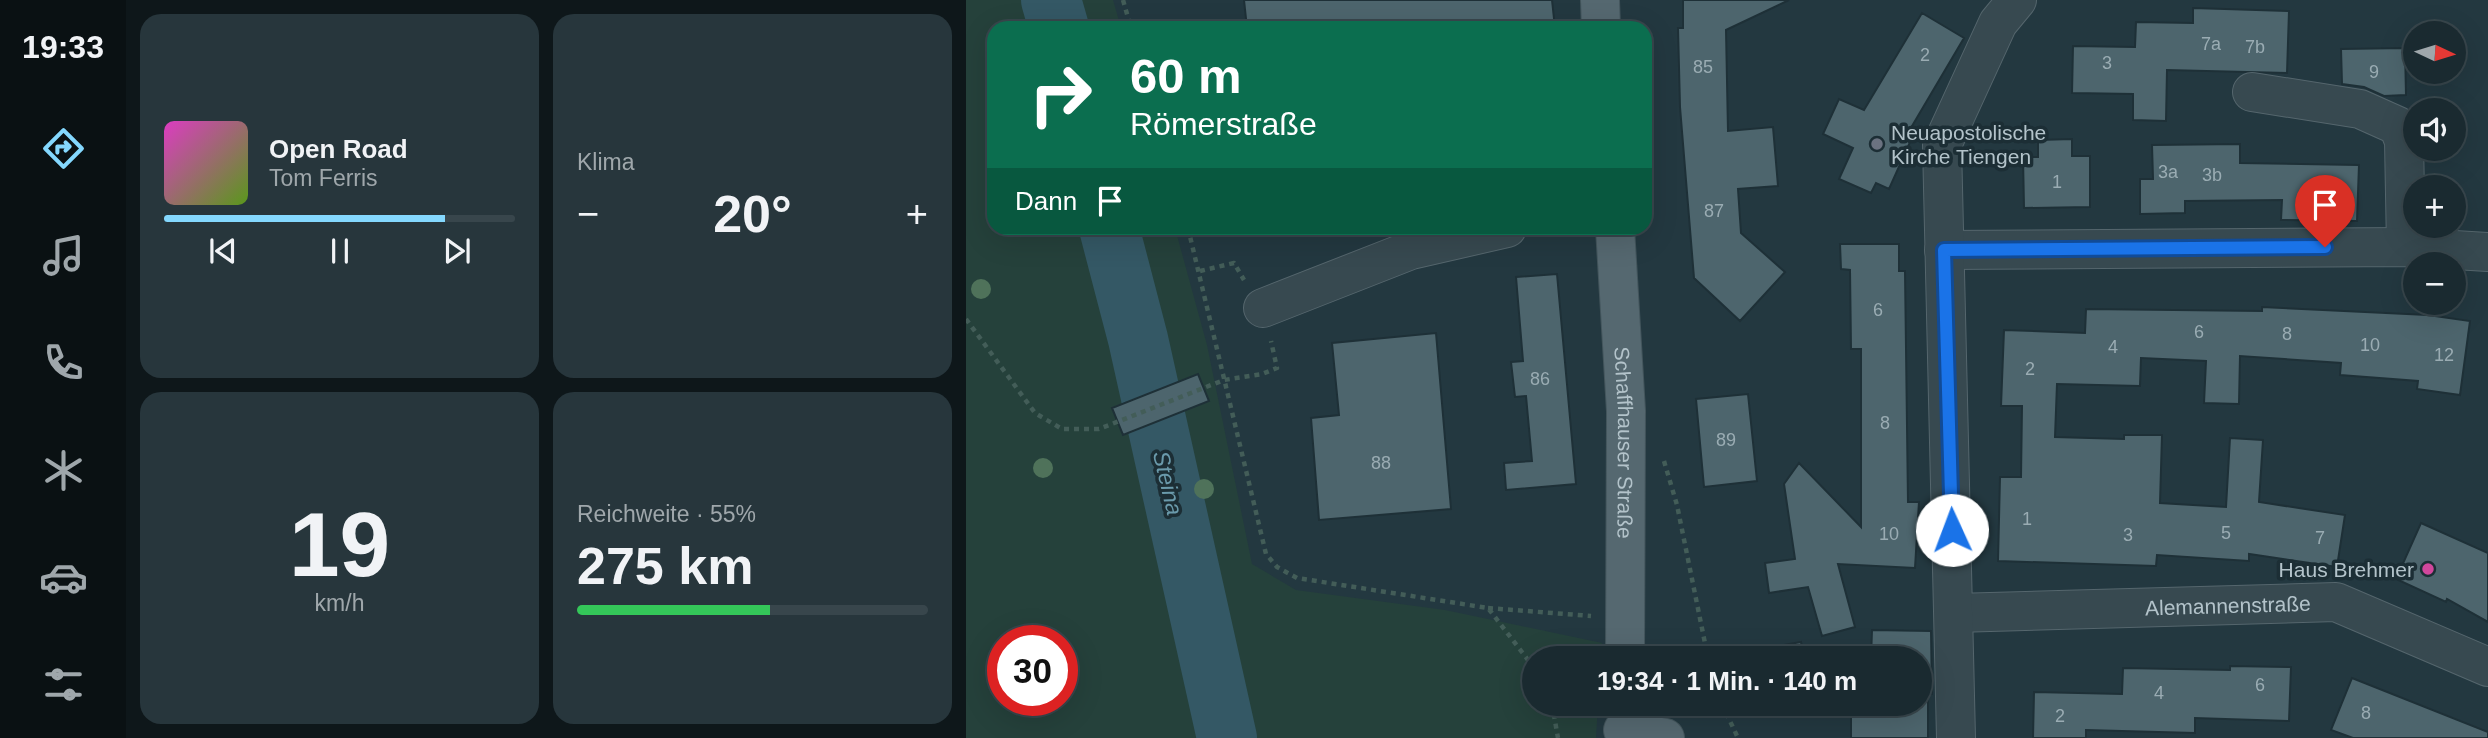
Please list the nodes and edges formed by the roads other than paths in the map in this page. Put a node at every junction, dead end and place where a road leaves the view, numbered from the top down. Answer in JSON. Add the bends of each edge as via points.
{"nodes":[{"id":1,"x":1600,"y":0,"type":"edge"},
{"id":2,"x":2017,"y":0,"type":"edge"},
{"id":3,"x":1601,"y":21,"type":"edge"},
{"id":4,"x":2252,"y":92,"type":"dead end"},
{"id":5,"x":1476,"y":235,"type":"edge"},
{"id":6,"x":1615,"y":235,"type":"edge"},
{"id":7,"x":2406,"y":247,"type":"junction"},
{"id":8,"x":1944,"y":250,"type":"junction"},
{"id":9,"x":2488,"y":253,"type":"edge"},
{"id":10,"x":1263,"y":308,"type":"road end"},
{"id":11,"x":1955,"y":613,"type":"junction"},
{"id":12,"x":1626,"y":646,"type":"edge"},
{"id":13,"x":2488,"y":667,"type":"edge"},
{"id":14,"x":1623,"y":724,"type":"edge"},
{"id":15,"x":1665,"y":738,"type":"edge"},
{"id":16,"x":1956,"y":738,"type":"edge"}],
"edges":[{"from":1,"to":3,"type":"main road"},
{"from":2,"to":8,"type":"street","via":[[1998,23],[1942,145]]},
{"from":4,"to":7,"type":"street","via":[[2360,109],[2398,126],[2404,141]]},
{"from":5,"to":10,"type":"street","via":[[1411,250]]},
{"from":6,"to":12,"type":"main road","name":"Schaffhauser Straße","via":[[1626,411]]},
{"from":7,"to":8,"type":"street"},
{"from":7,"to":9,"type":"street"},
{"from":8,"to":11,"type":"street"},
{"from":11,"to":13,"type":"street","name":"Alemannenstraße","via":[[2336,602]]},
{"from":11,"to":16,"type":"street"},
{"from":14,"to":15,"type":"main road"}]}
